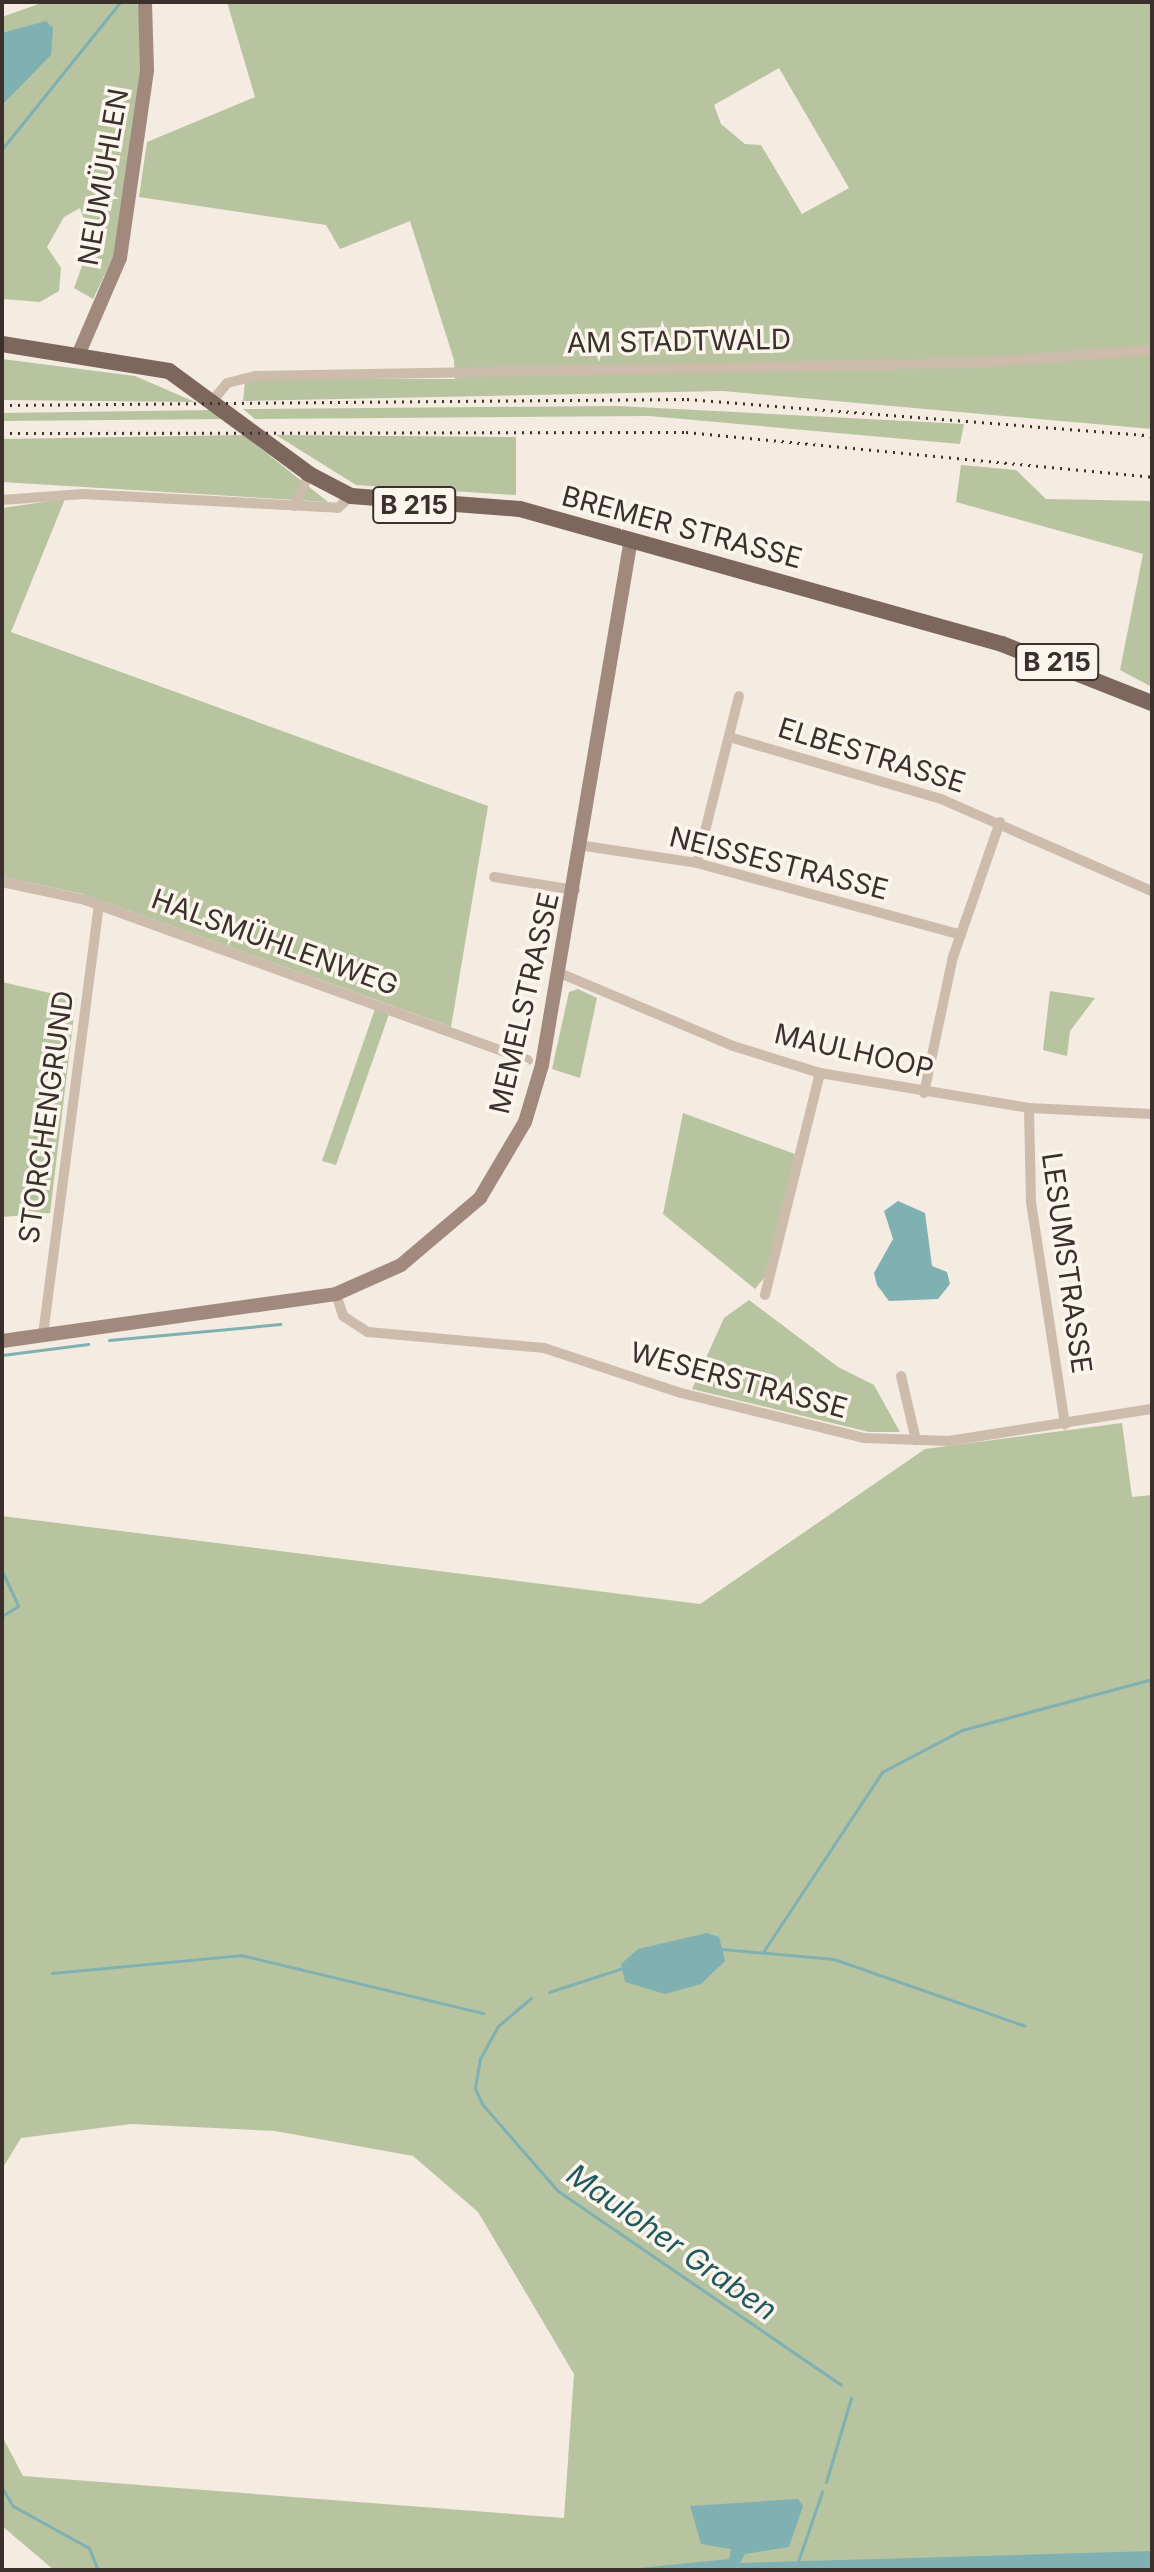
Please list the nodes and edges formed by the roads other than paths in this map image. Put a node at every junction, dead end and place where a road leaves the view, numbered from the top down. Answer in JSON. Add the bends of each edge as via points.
{"nodes":[{"id":1,"x":145,"y":2,"type":"edge"},
{"id":2,"x":2,"y":344,"type":"edge"},
{"id":3,"x":1152,"y":350,"type":"edge"},
{"id":4,"x":79,"y":353,"type":"junction"},
{"id":5,"x":215,"y":398,"type":"junction"},
{"id":6,"x":309,"y":474,"type":"junction"},
{"id":7,"x":351,"y":496,"type":"junction"},
{"id":8,"x":2,"y":500,"type":"edge"},
{"id":9,"x":294,"y":506,"type":"junction"},
{"id":10,"x":631,"y":539,"type":"junction"},
{"id":11,"x":739,"y":696,"type":"dead end"},
{"id":12,"x":1152,"y":703,"type":"edge"},
{"id":13,"x":729,"y":737,"type":"junction"},
{"id":14,"x":1000,"y":822,"type":"junction"},
{"id":15,"x":585,"y":846,"type":"junction"},
{"id":16,"x":697,"y":863,"type":"junction"},
{"id":17,"x":494,"y":877,"type":"dead end"},
{"id":18,"x":2,"y":882,"type":"edge"},
{"id":19,"x":577,"y":891,"type":"junction"},
{"id":20,"x":1152,"y":891,"type":"edge"},
{"id":21,"x":99,"y":905,"type":"junction"},
{"id":22,"x":959,"y":934,"type":"junction"},
{"id":23,"x":562,"y":974,"type":"junction"},
{"id":24,"x":528,"y":1060,"type":"dead end"},
{"id":25,"x":820,"y":1073,"type":"junction"},
{"id":26,"x":924,"y":1093,"type":"junction"},
{"id":27,"x":1029,"y":1108,"type":"junction"},
{"id":28,"x":1152,"y":1114,"type":"edge"},
{"id":29,"x":336,"y":1294,"type":"junction"},
{"id":30,"x":765,"y":1295,"type":"dead end"},
{"id":31,"x":43,"y":1335,"type":"junction"},
{"id":32,"x":2,"y":1341,"type":"edge"},
{"id":33,"x":901,"y":1376,"type":"dead end"},
{"id":34,"x":1152,"y":1409,"type":"edge"},
{"id":35,"x":1065,"y":1424,"type":"junction"},
{"id":36,"x":916,"y":1440,"type":"junction"}],
"edges":[{"from":1,"to":4,"type":"street","name":"NEUMÜHLEN","via":[[146,82],[120,258]]},
{"from":2,"to":4,"type":"main road","number":"B 215"},
{"from":3,"to":5,"type":"street","name":"AM STADTWALD","via":[[990,363],[256,376],[227,383]]},
{"from":4,"to":5,"type":"main road","number":"B 215","via":[[161,368]]},
{"from":5,"to":6,"type":"main road","name":"BREMER STRASSE","number":"B 215"},
{"from":6,"to":7,"type":"main road","name":"BREMER STRASSE","number":"B 215"},
{"from":6,"to":9,"type":"street"},
{"from":7,"to":9,"type":"street","via":[[338,508]]},
{"from":7,"to":10,"type":"main road","name":"BREMER STRASSE","number":"B 215","via":[[391,504],[500,505]]},
{"from":8,"to":9,"type":"street","via":[[83,494]]},
{"from":10,"to":12,"type":"main road","name":"BREMER STRASSE","number":"B 215","via":[[1030,652]]},
{"from":10,"to":15,"type":"street","name":"MEMELSTRASSE"},
{"from":11,"to":13,"type":"street"},
{"from":13,"to":14,"type":"street","name":"ELBESTRASSE"},
{"from":13,"to":16,"type":"street"},
{"from":14,"to":20,"type":"street","name":"ELBESTRASSE"},
{"from":14,"to":22,"type":"street"},
{"from":15,"to":16,"type":"street","name":"NEISSESTRASSE"},
{"from":15,"to":19,"type":"street","name":"MEMELSTRASSE"},
{"from":16,"to":22,"type":"street","name":"NEISSESTRASSE"},
{"from":17,"to":19,"type":"street"},
{"from":18,"to":21,"type":"street","name":"HALSMÜHLENWEG"},
{"from":19,"to":23,"type":"street","name":"MEMELSTRASSE"},
{"from":21,"to":24,"type":"street","name":"HALSMÜHLENWEG"},
{"from":21,"to":31,"type":"street","name":"STORCHENGRUND"},
{"from":22,"to":26,"type":"street"},
{"from":23,"to":25,"type":"street","name":"MAULHOOP","via":[[733,1046]]},
{"from":23,"to":29,"type":"street","name":"MEMELSTRASSE","via":[[535,1093],[497,1175],[432,1244]]},
{"from":25,"to":26,"type":"street","name":"MAULHOOP"},
{"from":25,"to":30,"type":"street"},
{"from":26,"to":27,"type":"street","name":"MAULHOOP"},
{"from":27,"to":28,"type":"street","name":"MAULHOOP"},
{"from":27,"to":35,"type":"street","name":"LESUMSTRASSE","via":[[1029,1191]]},
{"from":29,"to":31,"type":"street","name":"MEMELSTRASSE"},
{"from":29,"to":36,"type":"street","name":"WESERSTRASSE","via":[[343,1316],[368,1332],[512,1342],[812,1428]]},
{"from":31,"to":32,"type":"street","name":"MEMELSTRASSE"},
{"from":33,"to":36,"type":"street"},
{"from":34,"to":35,"type":"street","name":"WESERSTRASSE"},
{"from":35,"to":36,"type":"street","name":"WESERSTRASSE"}]}
